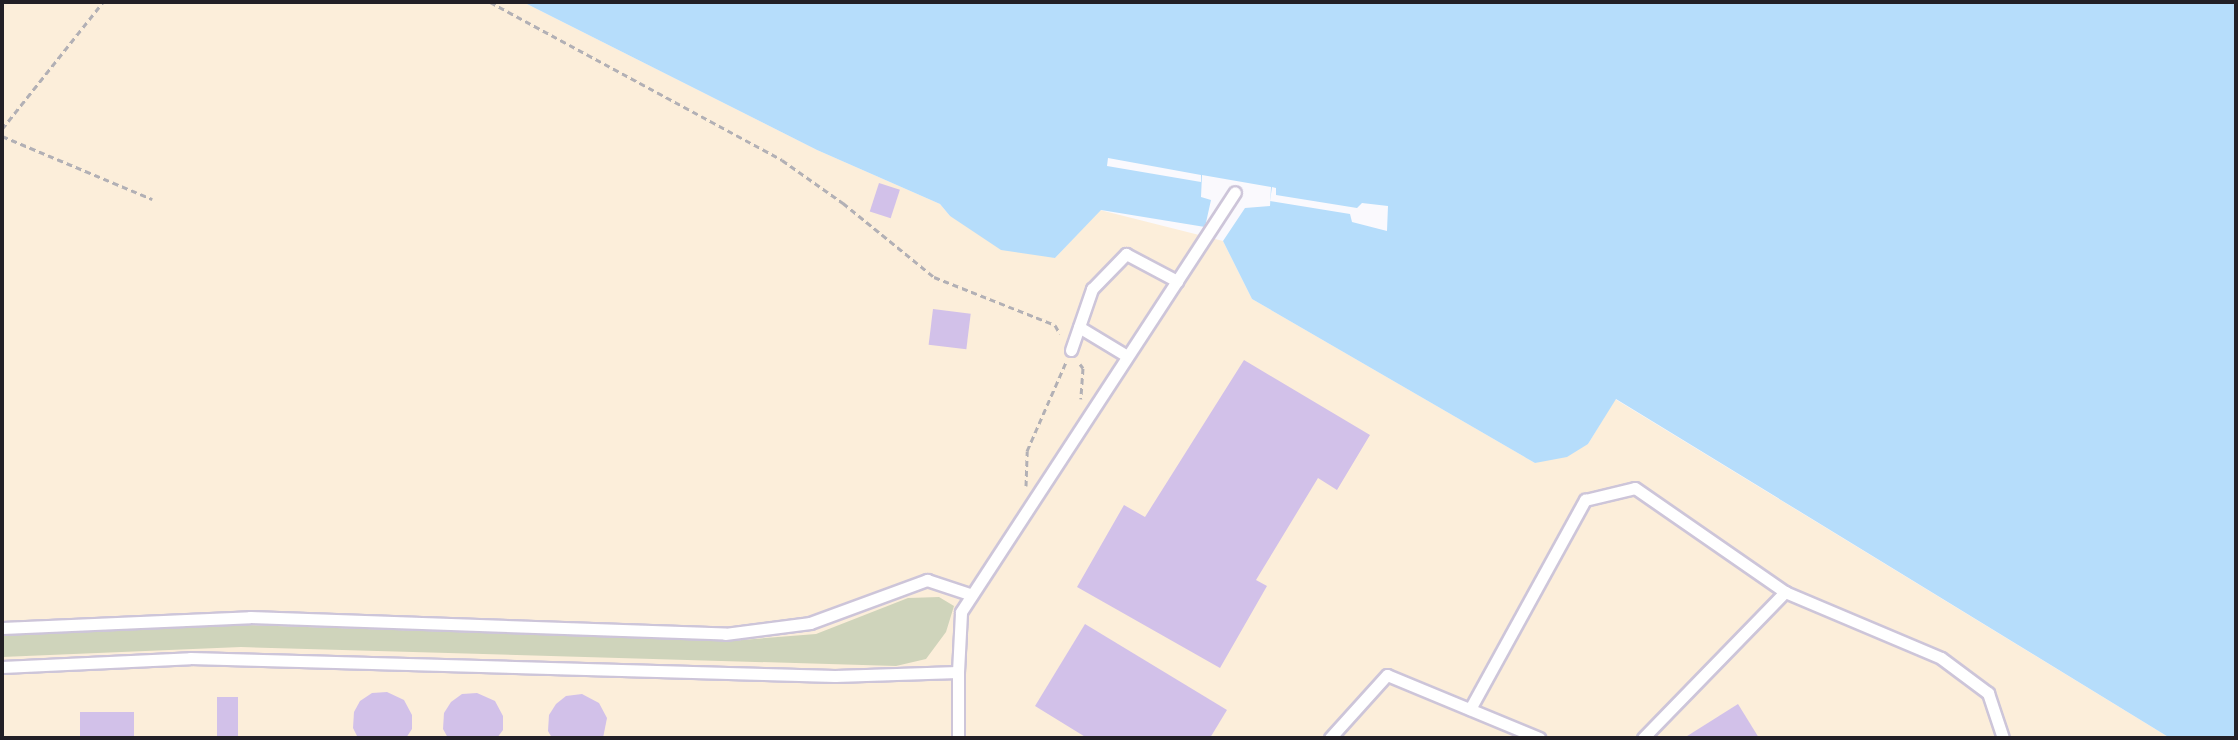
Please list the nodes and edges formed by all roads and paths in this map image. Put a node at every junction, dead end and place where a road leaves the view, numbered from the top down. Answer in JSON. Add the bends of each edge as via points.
{"nodes":[{"id":1,"x":103,"y":2,"type":"edge"},
{"id":2,"x":490,"y":2,"type":"edge"},
{"id":3,"x":2,"y":129,"type":"edge"},
{"id":4,"x":2,"y":136,"type":"edge"},
{"id":5,"x":1235,"y":192,"type":"dead end"},
{"id":6,"x":152,"y":199,"type":"dead end"},
{"id":7,"x":1177,"y":281,"type":"junction"},
{"id":8,"x":1079,"y":327,"type":"junction"},
{"id":9,"x":1071,"y":350,"type":"junction"},
{"id":10,"x":1127,"y":356,"type":"junction"},
{"id":11,"x":1080,"y":428,"type":"junction"},
{"id":12,"x":1025,"y":514,"type":"junction"},
{"id":13,"x":1785,"y":592,"type":"junction"},
{"id":14,"x":972,"y":595,"type":"junction"},
{"id":15,"x":2,"y":628,"type":"edge"},
{"id":16,"x":2,"y":667,"type":"edge"},
{"id":17,"x":958,"y":672,"type":"junction"},
{"id":18,"x":1470,"y":709,"type":"junction"},
{"id":19,"x":958,"y":738,"type":"edge"},
{"id":20,"x":1330,"y":738,"type":"edge"},
{"id":21,"x":1539,"y":738,"type":"edge"},
{"id":22,"x":1643,"y":738,"type":"edge"},
{"id":23,"x":2003,"y":738,"type":"edge"}],
"edges":[{"from":1,"to":3,"type":"path"},
{"from":2,"to":9,"type":"path","via":[[782,160],[934,277],[1055,325]]},
{"from":4,"to":6,"type":"path"},
{"from":5,"to":7,"type":"lane"},
{"from":7,"to":8,"type":"lane","via":[[1126,254],[1092,289]]},
{"from":7,"to":10,"type":"lane"},
{"from":8,"to":9,"type":"lane"},
{"from":8,"to":10,"type":"lane"},
{"from":9,"to":11,"type":"path","via":[[1083,368]]},
{"from":9,"to":12,"type":"path","via":[[1027,451]]},
{"from":10,"to":11,"type":"lane"},
{"from":11,"to":12,"type":"lane"},
{"from":12,"to":14,"type":"lane"},
{"from":13,"to":18,"type":"lane","via":[[1635,488],[1585,500]]},
{"from":13,"to":22,"type":"lane"},
{"from":13,"to":23,"type":"lane","via":[[1941,658],[1988,693]]},
{"from":14,"to":15,"type":"lane","via":[[927,580],[810,623],[725,634],[250,617]]},
{"from":14,"to":17,"type":"lane","via":[[961,612]]},
{"from":16,"to":17,"type":"lane","via":[[190,658],[835,676]]},
{"from":17,"to":19,"type":"lane"},
{"from":18,"to":20,"type":"lane","via":[[1387,675]]},
{"from":18,"to":21,"type":"lane"}]}
